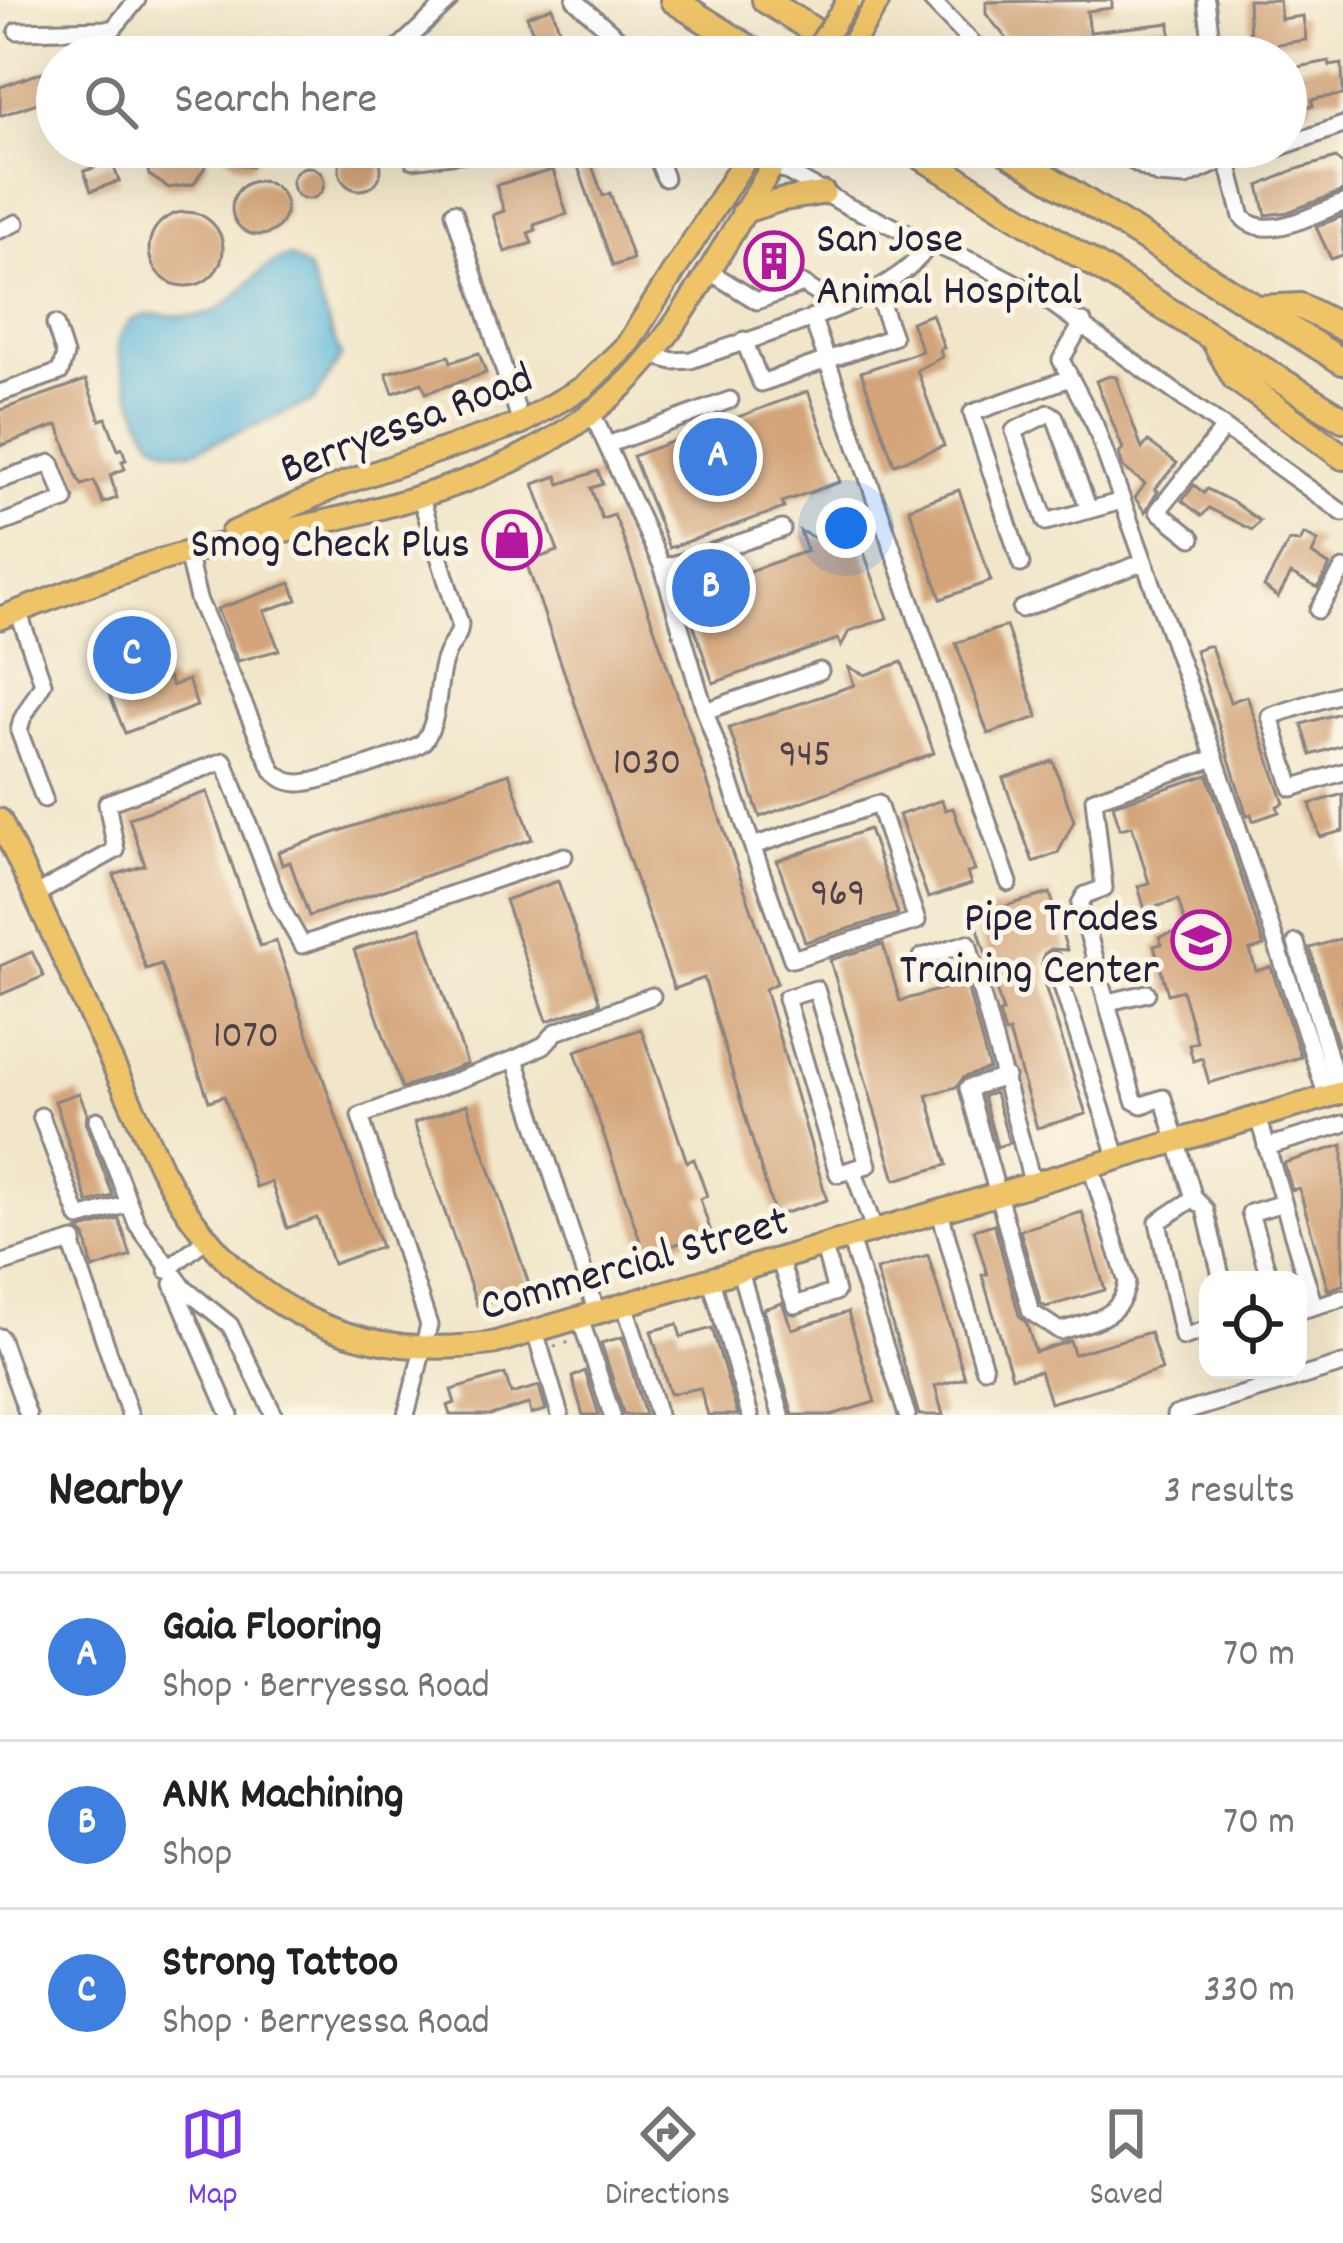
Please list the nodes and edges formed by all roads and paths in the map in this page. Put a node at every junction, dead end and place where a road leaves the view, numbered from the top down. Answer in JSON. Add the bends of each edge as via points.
{"nodes":[{"id":1,"x":137,"y":0,"type":"edge"},
{"id":2,"x":450,"y":0,"type":"edge"},
{"id":3,"x":575,"y":0,"type":"edge"},
{"id":4,"x":673,"y":0,"type":"edge"},
{"id":5,"x":765,"y":0,"type":"edge"},
{"id":6,"x":849,"y":0,"type":"edge"},
{"id":7,"x":931,"y":0,"type":"edge"},
{"id":8,"x":1206,"y":0,"type":"edge"},
{"id":9,"x":875,"y":7,"type":"edge"},
{"id":10,"x":16,"y":31,"type":"dead end"},
{"id":11,"x":411,"y":36,"type":"edge"},
{"id":12,"x":615,"y":36,"type":"edge"},
{"id":13,"x":730,"y":36,"type":"edge"},
{"id":14,"x":822,"y":36,"type":"edge"},
{"id":15,"x":826,"y":36,"type":"edge"},
{"id":16,"x":856,"y":36,"type":"edge"},
{"id":17,"x":966,"y":36,"type":"edge"},
{"id":18,"x":1210,"y":36,"type":"edge"},
{"id":19,"x":1343,"y":124,"type":"edge"},
{"id":20,"x":1307,"y":137,"type":"edge"},
{"id":21,"x":661,"y":168,"type":"edge"},
{"id":22,"x":737,"y":168,"type":"edge"},
{"id":23,"x":771,"y":168,"type":"edge"},
{"id":24,"x":793,"y":168,"type":"edge"},
{"id":25,"x":940,"y":168,"type":"edge"},
{"id":26,"x":1033,"y":168,"type":"edge"},
{"id":27,"x":1147,"y":168,"type":"edge"},
{"id":28,"x":1201,"y":168,"type":"edge"},
{"id":29,"x":1229,"y":168,"type":"edge"},
{"id":30,"x":665,"y":178,"type":"dead end"},
{"id":31,"x":824,"y":194,"type":"junction"},
{"id":32,"x":1343,"y":203,"type":"edge"},
{"id":33,"x":454,"y":212,"type":"dead end"},
{"id":34,"x":743,"y":212,"type":"junction"},
{"id":35,"x":930,"y":242,"type":"junction"},
{"id":36,"x":707,"y":270,"type":"junction"},
{"id":37,"x":876,"y":290,"type":"junction"},
{"id":38,"x":1256,"y":308,"type":"junction"},
{"id":39,"x":819,"y":314,"type":"junction"},
{"id":40,"x":1083,"y":322,"type":"junction"},
{"id":41,"x":55,"y":324,"type":"dead end"},
{"id":42,"x":1343,"y":328,"type":"edge"},
{"id":43,"x":744,"y":340,"type":"junction"},
{"id":44,"x":1214,"y":340,"type":"junction"},
{"id":45,"x":651,"y":355,"type":"junction"},
{"id":46,"x":826,"y":360,"type":"junction"},
{"id":47,"x":1343,"y":362,"type":"edge"},
{"id":48,"x":1070,"y":378,"type":"junction"},
{"id":49,"x":0,"y":393,"type":"edge"},
{"id":50,"x":730,"y":400,"type":"dead end"},
{"id":51,"x":592,"y":413,"type":"junction"},
{"id":52,"x":1343,"y":419,"type":"edge"},
{"id":53,"x":521,"y":423,"type":"junction"},
{"id":54,"x":1224,"y":428,"type":"junction"},
{"id":55,"x":607,"y":445,"type":"junction"},
{"id":56,"x":1343,"y":457,"type":"edge"},
{"id":57,"x":0,"y":480,"type":"edge"},
{"id":58,"x":420,"y":495,"type":"junction"},
{"id":59,"x":1122,"y":501,"type":"junction"},
{"id":60,"x":1089,"y":510,"type":"junction"},
{"id":61,"x":1343,"y":513,"type":"edge"},
{"id":62,"x":0,"y":524,"type":"edge"},
{"id":63,"x":782,"y":529,"type":"dead end"},
{"id":64,"x":1192,"y":538,"type":"dead end"},
{"id":65,"x":187,"y":553,"type":"junction"},
{"id":66,"x":1144,"y":562,"type":"junction"},
{"id":67,"x":1022,"y":564,"type":"dead end"},
{"id":68,"x":663,"y":568,"type":"junction"},
{"id":69,"x":1343,"y":569,"type":"edge"},
{"id":70,"x":1021,"y":610,"type":"dead end"},
{"id":71,"x":1318,"y":610,"type":"dead end"},
{"id":72,"x":10,"y":614,"type":"edge"},
{"id":73,"x":0,"y":640,"type":"edge"},
{"id":74,"x":820,"y":670,"type":"dead end"},
{"id":75,"x":1343,"y":694,"type":"edge"},
{"id":76,"x":706,"y":711,"type":"junction"},
{"id":77,"x":1215,"y":758,"type":"junction"},
{"id":78,"x":1343,"y":772,"type":"edge"},
{"id":79,"x":44,"y":800,"type":"dead end"},
{"id":80,"x":0,"y":820,"type":"edge"},
{"id":81,"x":753,"y":846,"type":"junction"},
{"id":82,"x":564,"y":856,"type":"dead end"},
{"id":83,"x":1009,"y":883,"type":"dead end"},
{"id":84,"x":34,"y":895,"type":"junction"},
{"id":85,"x":1297,"y":943,"type":"dead end"},
{"id":86,"x":922,"y":957,"type":"dead end"},
{"id":87,"x":1054,"y":962,"type":"dead end"},
{"id":88,"x":1147,"y":993,"type":"dead end"},
{"id":89,"x":652,"y":996,"type":"dead end"},
{"id":90,"x":1109,"y":1002,"type":"junction"},
{"id":91,"x":515,"y":1060,"type":"junction"},
{"id":92,"x":1006,"y":1077,"type":"junction"},
{"id":93,"x":1337,"y":1094,"type":"edge"},
{"id":94,"x":41,"y":1116,"type":"dead end"},
{"id":95,"x":1258,"y":1117,"type":"junction"},
{"id":96,"x":98,"y":1120,"type":"dead end"},
{"id":97,"x":1343,"y":1124,"type":"edge"},
{"id":98,"x":1175,"y":1143,"type":"junction"},
{"id":99,"x":1266,"y":1147,"type":"junction"},
{"id":100,"x":1118,"y":1159,"type":"junction"},
{"id":101,"x":1091,"y":1167,"type":"junction"},
{"id":102,"x":853,"y":1169,"type":"junction"},
{"id":103,"x":1033,"y":1185,"type":"junction"},
{"id":104,"x":996,"y":1195,"type":"junction"},
{"id":105,"x":1194,"y":1198,"type":"junction"},
{"id":106,"x":1283,"y":1203,"type":"junction"},
{"id":107,"x":129,"y":1204,"type":"junction"},
{"id":108,"x":940,"y":1212,"type":"junction"},
{"id":109,"x":875,"y":1232,"type":"junction"},
{"id":110,"x":850,"y":1239,"type":"junction"},
{"id":111,"x":206,"y":1240,"type":"junction"},
{"id":112,"x":824,"y":1246,"type":"junction"},
{"id":113,"x":779,"y":1259,"type":"junction"},
{"id":114,"x":0,"y":1264,"type":"edge"},
{"id":115,"x":167,"y":1270,"type":"junction"},
{"id":116,"x":740,"y":1271,"type":"junction"},
{"id":117,"x":1220,"y":1271,"type":"edge"},
{"id":118,"x":1267,"y":1271,"type":"edge"},
{"id":119,"x":1298,"y":1271,"type":"edge"},
{"id":120,"x":711,"y":1280,"type":"junction"},
{"id":121,"x":1343,"y":1298,"type":"edge"},
{"id":122,"x":625,"y":1305,"type":"junction"},
{"id":123,"x":1307,"y":1309,"type":"edge"},
{"id":124,"x":588,"y":1322,"type":"junction"},
{"id":125,"x":1199,"y":1332,"type":"edge"},
{"id":126,"x":0,"y":1336,"type":"edge"},
{"id":127,"x":537,"y":1340,"type":"junction"},
{"id":128,"x":425,"y":1348,"type":"junction"},
{"id":129,"x":1343,"y":1364,"type":"edge"},
{"id":130,"x":984,"y":1368,"type":"dead end"},
{"id":131,"x":28,"y":1415,"type":"edge"},
{"id":132,"x":130,"y":1415,"type":"edge"},
{"id":133,"x":230,"y":1415,"type":"edge"},
{"id":134,"x":274,"y":1415,"type":"edge"},
{"id":135,"x":406,"y":1415,"type":"edge"},
{"id":136,"x":560,"y":1415,"type":"edge"},
{"id":137,"x":612,"y":1415,"type":"edge"},
{"id":138,"x":658,"y":1415,"type":"edge"},
{"id":139,"x":750,"y":1415,"type":"edge"},
{"id":140,"x":781,"y":1415,"type":"edge"},
{"id":141,"x":907,"y":1415,"type":"edge"},
{"id":142,"x":1175,"y":1415,"type":"edge"}],
"edges":[{"from":1,"to":10,"type":"street","via":[[113,29]]},
{"from":2,"to":11,"type":"street"},
{"from":3,"to":12,"type":"street"},
{"from":4,"to":13,"type":"highway"},
{"from":5,"to":14,"type":"highway"},
{"from":6,"to":15,"type":"main road","bridge":true},
{"from":7,"to":17,"type":"street"},
{"from":8,"to":18,"type":"street"},
{"from":9,"to":16,"type":"main road"},
{"from":19,"to":20,"type":"street"},
{"from":21,"to":30,"type":"street"},
{"from":22,"to":53,"type":"main road","name":"Berryessa Road","via":[[627,345],[584,386]]},
{"from":23,"to":34,"type":"main road","name":"Berryessa Road"},
{"from":24,"to":31,"type":"street"},
{"from":25,"to":44,"type":"highway"},
{"from":26,"to":38,"type":"highway"},
{"from":27,"to":28,"type":"street","via":[[1186,177]]},
{"from":29,"to":32,"type":"street","via":[[1249,224],[1269,229]]},
{"from":31,"to":34,"type":"main road"},
{"from":31,"to":35,"type":"street"},
{"from":33,"to":53,"type":"street"},
{"from":34,"to":36,"type":"main road","name":"Berryessa Road"},
{"from":35,"to":37,"type":"street","via":[[922,259]]},
{"from":35,"to":40,"type":"street"},
{"from":36,"to":39,"type":"street","via":[[757,301],[802,284],[820,295]]},
{"from":36,"to":45,"type":"main road","name":"Berryessa Road"},
{"from":37,"to":39,"type":"street"},
{"from":37,"to":46,"type":"street","via":[[893,337]]},
{"from":38,"to":42,"type":"highway","via":[[1300,306]]},
{"from":38,"to":47,"type":"highway"},
{"from":39,"to":43,"type":"street"},
{"from":39,"to":46,"type":"street"},
{"from":40,"to":48,"type":"street","via":[[1060,360]]},
{"from":40,"to":54,"type":"street"},
{"from":41,"to":49,"type":"street","via":[[65,355],[60,372]]},
{"from":43,"to":45,"type":"street","via":[[691,360]]},
{"from":43,"to":46,"type":"street","via":[[761,382]]},
{"from":44,"to":52,"type":"highway"},
{"from":44,"to":56,"type":"highway","via":[[1235,378]]},
{"from":45,"to":51,"type":"main road","name":"Berryessa Road"},
{"from":46,"to":83,"type":"street"},
{"from":48,"to":59,"type":"street"},
{"from":48,"to":67,"type":"street","via":[[972,413]]},
{"from":50,"to":55,"type":"street"},
{"from":51,"to":55,"type":"street"},
{"from":51,"to":58,"type":"main road","name":"Berryessa Road","via":[[524,457]]},
{"from":53,"to":65,"type":"main road","name":"Berryessa Road","via":[[344,483]]},
{"from":54,"to":61,"type":"street"},
{"from":54,"to":64,"type":"street","via":[[1158,511]]},
{"from":55,"to":68,"type":"street"},
{"from":57,"to":62,"type":"street","via":[[51,463],[65,500]]},
{"from":58,"to":65,"type":"main road","name":"Berryessa Road"},
{"from":58,"to":65,"type":"street","via":[[460,624],[428,733],[415,748],[304,783],[273,771],[214,641]]},
{"from":59,"to":60,"type":"street"},
{"from":59,"to":66,"type":"street"},
{"from":60,"to":60,"type":"street","via":[[1046,522],[1014,431],[1055,417]]},
{"from":63,"to":68,"type":"street"},
{"from":65,"to":72,"type":"main road","name":"Berryessa Road"},
{"from":66,"to":70,"type":"street"},
{"from":66,"to":77,"type":"street"},
{"from":68,"to":76,"type":"street"},
{"from":69,"to":71,"type":"street"},
{"from":72,"to":73,"type":"main road"},
{"from":72,"to":79,"type":"street","via":[[43,682],[19,731]]},
{"from":74,"to":76,"type":"street"},
{"from":75,"to":78,"type":"street","via":[[1270,716],[1292,788]]},
{"from":76,"to":81,"type":"street"},
{"from":77,"to":90,"type":"street","via":[[1094,799],[1104,887],[1080,904]]},
{"from":77,"to":93,"type":"street"},
{"from":80,"to":84,"type":"main road","name":"Commercial Street"},
{"from":81,"to":81,"type":"street","via":[[878,804],[916,921],[792,959]]},
{"from":82,"to":84,"type":"street","via":[[302,945],[224,761],[106,803],[116,850]]},
{"from":84,"to":111,"type":"main road","name":"Commercial Street","via":[[161,1168]]},
{"from":85,"to":93,"type":"street"},
{"from":86,"to":92,"type":"street","via":[[968,943]]},
{"from":87,"to":100,"type":"street"},
{"from":88,"to":90,"type":"street"},
{"from":89,"to":91,"type":"street","via":[[556,1032]]},
{"from":90,"to":98,"type":"street","via":[[1134,1101],[1163,1098]]},
{"from":91,"to":124,"type":"street"},
{"from":91,"to":128,"type":"street","via":[[360,1116],[429,1324]]},
{"from":92,"to":103,"type":"street"},
{"from":92,"to":104,"type":"street","via":[[968,1088]]},
{"from":93,"to":95,"type":"main road","name":"Commercial Street"},
{"from":94,"to":107,"type":"street","via":[[79,1218]]},
{"from":95,"to":98,"type":"main road","name":"Commercial Street"},
{"from":95,"to":99,"type":"street"},
{"from":96,"to":107,"type":"street"},
{"from":97,"to":99,"type":"street"},
{"from":98,"to":100,"type":"main road","name":"Commercial Street"},
{"from":98,"to":105,"type":"street"},
{"from":99,"to":106,"type":"street"},
{"from":100,"to":101,"type":"main road","name":"Commercial Street"},
{"from":101,"to":103,"type":"main road","name":"Commercial Street"},
{"from":101,"to":104,"type":"street","via":[[1126,1282],[1124,1300],[1112,1314],[1060,1330],[1031,1312]]},
{"from":102,"to":102,"type":"street","via":[[868,1165],[816,989],[786,998],[838,1174]]},
{"from":102,"to":109,"type":"street"},
{"from":103,"to":104,"type":"main road","name":"Commercial Street"},
{"from":104,"to":108,"type":"main road","name":"Commercial Street"},
{"from":105,"to":117,"type":"street"},
{"from":105,"to":125,"type":"street","via":[[1158,1222],[1183,1336]]},
{"from":106,"to":118,"type":"street","via":[[1250,1213]]},
{"from":106,"to":119,"type":"street"},
{"from":107,"to":115,"type":"street"},
{"from":108,"to":109,"type":"main road","name":"Commercial Street"},
{"from":108,"to":130,"type":"street"},
{"from":109,"to":110,"type":"main road","name":"Commercial Street"},
{"from":110,"to":112,"type":"main road","name":"Commercial Street"},
{"from":110,"to":141,"type":"street"},
{"from":111,"to":115,"type":"street"},
{"from":111,"to":128,"type":"main road","name":"Commercial Street","via":[[266,1296],[307,1319]]},
{"from":112,"to":113,"type":"main road","name":"Commercial Street"},
{"from":112,"to":113,"type":"street","via":[[836,1292],[795,1305]]},
{"from":113,"to":116,"type":"main road","name":"Commercial Street"},
{"from":114,"to":132,"type":"street","via":[[72,1241]]},
{"from":115,"to":133,"type":"street"},
{"from":115,"to":134,"type":"street","via":[[230,1325]]},
{"from":116,"to":120,"type":"main road","name":"Commercial Street"},
{"from":116,"to":140,"type":"street"},
{"from":120,"to":122,"type":"main road","name":"Commercial Street"},
{"from":120,"to":139,"type":"street"},
{"from":121,"to":123,"type":"street"},
{"from":122,"to":124,"type":"main road","name":"Commercial Street"},
{"from":122,"to":138,"type":"street"},
{"from":124,"to":127,"type":"main road","name":"Commercial Street"},
{"from":124,"to":127,"type":"path"},
{"from":124,"to":137,"type":"street"},
{"from":126,"to":131,"type":"street"},
{"from":127,"to":128,"type":"main road","name":"Commercial Street"},
{"from":127,"to":136,"type":"street"},
{"from":128,"to":135,"type":"street"},
{"from":129,"to":142,"type":"street"}]}
